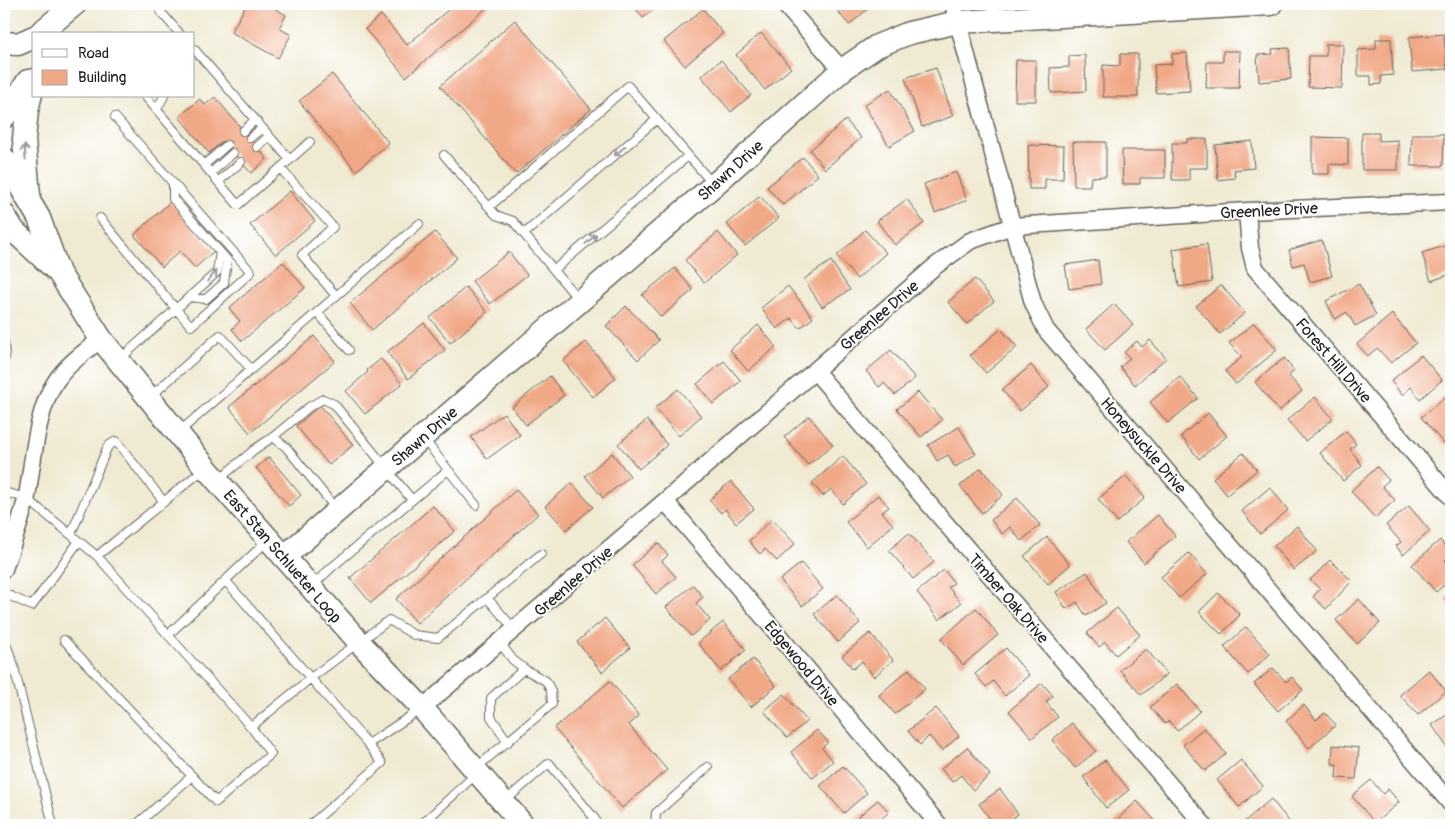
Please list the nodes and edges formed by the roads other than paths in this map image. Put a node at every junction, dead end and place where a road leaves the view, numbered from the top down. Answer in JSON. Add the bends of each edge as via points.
{"nodes":[{"id":1,"x":75,"y":4,"type":"edge"},
{"id":2,"x":80,"y":4,"type":"edge"},
{"id":3,"x":784,"y":4,"type":"edge"},
{"id":4,"x":1271,"y":4,"type":"edge"},
{"id":5,"x":1080,"y":9,"type":"edge"},
{"id":6,"x":160,"y":11,"type":"dead end"},
{"id":7,"x":955,"y":13,"type":"edge"},
{"id":8,"x":41,"y":32,"type":"edge"},
{"id":9,"x":61,"y":32,"type":"edge"},
{"id":10,"x":178,"y":32,"type":"edge"},
{"id":11,"x":32,"y":38,"type":"edge"},
{"id":12,"x":4,"y":43,"type":"edge"},
{"id":13,"x":195,"y":50,"type":"edge"},
{"id":14,"x":842,"y":70,"type":"junction"},
{"id":15,"x":32,"y":76,"type":"edge"},
{"id":16,"x":32,"y":89,"type":"edge"},
{"id":17,"x":147,"y":98,"type":"edge"},
{"id":18,"x":163,"y":98,"type":"edge"},
{"id":19,"x":157,"y":109,"type":"junction"},
{"id":20,"x":4,"y":117,"type":"edge"},
{"id":21,"x":115,"y":117,"type":"dead end"},
{"id":22,"x":657,"y":119,"type":"junction"},
{"id":23,"x":255,"y":120,"type":"junction"},
{"id":24,"x":262,"y":128,"type":"junction"},
{"id":25,"x":243,"y":131,"type":"dead end"},
{"id":26,"x":269,"y":136,"type":"junction"},
{"id":27,"x":250,"y":138,"type":"dead end"},
{"id":28,"x":310,"y":142,"type":"dead end"},
{"id":29,"x":227,"y":145,"type":"dead end"},
{"id":30,"x":257,"y":146,"type":"dead end"},
{"id":31,"x":233,"y":153,"type":"dead end"},
{"id":32,"x":444,"y":156,"type":"dead end"},
{"id":33,"x":688,"y":156,"type":"junction"},
{"id":34,"x":4,"y":159,"type":"edge"},
{"id":35,"x":290,"y":160,"type":"junction"},
{"id":36,"x":241,"y":162,"type":"dead end"},
{"id":37,"x":204,"y":166,"type":"junction"},
{"id":38,"x":280,"y":168,"type":"junction"},
{"id":39,"x":211,"y":173,"type":"junction"},
{"id":40,"x":218,"y":182,"type":"junction"},
{"id":41,"x":173,"y":184,"type":"junction"},
{"id":42,"x":714,"y":185,"type":"junction"},
{"id":43,"x":30,"y":201,"type":"junction"},
{"id":44,"x":1451,"y":202,"type":"edge"},
{"id":45,"x":489,"y":206,"type":"junction"},
{"id":46,"x":1246,"y":211,"type":"junction"},
{"id":47,"x":100,"y":218,"type":"dead end"},
{"id":48,"x":419,"y":224,"type":"dead end"},
{"id":49,"x":7,"y":225,"type":"edge"},
{"id":50,"x":1012,"y":226,"type":"junction"},
{"id":51,"x":524,"y":234,"type":"junction"},
{"id":52,"x":220,"y":252,"type":"junction"},
{"id":53,"x":554,"y":270,"type":"junction"},
{"id":54,"x":59,"y":273,"type":"junction"},
{"id":55,"x":336,"y":296,"type":"junction"},
{"id":56,"x":189,"y":297,"type":"junction"},
{"id":57,"x":580,"y":301,"type":"junction"},
{"id":58,"x":176,"y":309,"type":"junction"},
{"id":59,"x":317,"y":312,"type":"junction"},
{"id":60,"x":101,"y":339,"type":"junction"},
{"id":61,"x":4,"y":342,"type":"edge"},
{"id":62,"x":350,"y":350,"type":"dead end"},
{"id":63,"x":4,"y":360,"type":"edge"},
{"id":64,"x":118,"y":360,"type":"junction"},
{"id":65,"x":251,"y":369,"type":"junction"},
{"id":66,"x":815,"y":371,"type":"junction"},
{"id":67,"x":149,"y":398,"type":"junction"},
{"id":68,"x":177,"y":433,"type":"junction"},
{"id":69,"x":273,"y":437,"type":"junction"},
{"id":70,"x":422,"y":438,"type":"junction"},
{"id":71,"x":386,"y":468,"type":"junction"},
{"id":72,"x":448,"y":470,"type":"junction"},
{"id":73,"x":211,"y":474,"type":"junction"},
{"id":74,"x":4,"y":492,"type":"edge"},
{"id":75,"x":1451,"y":497,"type":"edge"},
{"id":76,"x":26,"y":498,"type":"junction"},
{"id":77,"x":412,"y":500,"type":"junction"},
{"id":78,"x":164,"y":502,"type":"junction"},
{"id":79,"x":665,"y":502,"type":"junction"},
{"id":80,"x":476,"y":505,"type":"dead end"},
{"id":81,"x":338,"y":510,"type":"junction"},
{"id":82,"x":71,"y":534,"type":"junction"},
{"id":83,"x":268,"y":539,"type":"junction"},
{"id":84,"x":79,"y":541,"type":"junction"},
{"id":85,"x":541,"y":554,"type":"dead end"},
{"id":86,"x":97,"y":556,"type":"junction"},
{"id":87,"x":284,"y":557,"type":"junction"},
{"id":88,"x":4,"y":569,"type":"edge"},
{"id":89,"x":226,"y":580,"type":"junction"},
{"id":90,"x":311,"y":588,"type":"junction"},
{"id":91,"x":4,"y":594,"type":"edge"},
{"id":92,"x":488,"y":599,"type":"junction"},
{"id":93,"x":515,"y":630,"type":"junction"},
{"id":94,"x":168,"y":635,"type":"junction"},
{"id":95,"x":4,"y":640,"type":"edge"},
{"id":96,"x":64,"y":640,"type":"dead end"},
{"id":97,"x":359,"y":642,"type":"junction"},
{"id":98,"x":500,"y":643,"type":"junction"},
{"id":99,"x":524,"y":669,"type":"junction"},
{"id":100,"x":312,"y":678,"type":"junction"},
{"id":101,"x":422,"y":708,"type":"junction"},
{"id":102,"x":251,"y":728,"type":"junction"},
{"id":103,"x":508,"y":742,"type":"junction"},
{"id":104,"x":368,"y":744,"type":"junction"},
{"id":105,"x":708,"y":767,"type":"dead end"},
{"id":106,"x":476,"y":771,"type":"junction"},
{"id":107,"x":192,"y":776,"type":"junction"},
{"id":108,"x":503,"y":803,"type":"junction"},
{"id":109,"x":1451,"y":804,"type":"edge"},
{"id":110,"x":53,"y":825,"type":"edge"},
{"id":111,"x":136,"y":825,"type":"edge"},
{"id":112,"x":310,"y":825,"type":"edge"},
{"id":113,"x":421,"y":825,"type":"edge"},
{"id":114,"x":523,"y":825,"type":"edge"},
{"id":115,"x":588,"y":825,"type":"edge"},
{"id":116,"x":655,"y":825,"type":"edge"},
{"id":117,"x":939,"y":825,"type":"edge"},
{"id":118,"x":1204,"y":825,"type":"edge"}],
"edges":[{"from":1,"to":8,"type":"main road"},
{"from":2,"to":9,"type":"main road"},
{"from":3,"to":14,"type":"street"},
{"from":4,"to":5,"type":"main road","name":"Shawn Drive"},
{"from":5,"to":7,"type":"main road","name":"Shawn Drive"},
{"from":6,"to":10,"type":"lane"},
{"from":7,"to":14,"type":"main road","name":"Shawn Drive","via":[[877,46]]},
{"from":7,"to":50,"type":"street","name":"Honeysuckle Drive"},
{"from":11,"to":12,"type":"main road","via":[[18,44]]},
{"from":13,"to":23,"type":"lane"},
{"from":14,"to":42,"type":"main road","name":"Shawn Drive"},
{"from":15,"to":20,"type":"main road"},
{"from":43,"to":16,"type":"main road","one_way":true,"via":[[24,139]]},
{"from":17,"to":19,"type":"lane"},
{"from":18,"to":19,"type":"lane"},
{"from":19,"to":37,"type":"lane"},
{"from":21,"to":41,"type":"lane"},
{"from":22,"to":33,"type":"lane"},
{"from":22,"to":45,"type":"lane","via":[[628,86]]},
{"from":22,"to":51,"type":"lane","one_way":true},
{"from":23,"to":24,"type":"lane"},
{"from":23,"to":25,"type":"lane"},
{"from":24,"to":26,"type":"lane"},
{"from":24,"to":27,"type":"lane"},
{"from":26,"to":30,"type":"lane"},
{"from":26,"to":35,"type":"lane"},
{"from":28,"to":35,"type":"lane"},
{"from":29,"to":37,"type":"lane"},
{"from":31,"to":39,"type":"lane"},
{"from":32,"to":45,"type":"lane"},
{"from":33,"to":42,"type":"lane"},
{"from":53,"to":33,"type":"lane","one_way":true},
{"from":34,"to":43,"type":"main road","name":"East Stan Schlueter Loop"},
{"from":35,"to":38,"type":"lane"},
{"from":36,"to":40,"type":"lane"},
{"from":37,"to":39,"type":"lane"},
{"from":38,"to":40,"type":"lane","via":[[238,205]]},
{"from":38,"to":55,"type":"lane","via":[[333,228],[302,255]]},
{"from":39,"to":40,"type":"lane"},
{"from":41,"to":52,"type":"lane","via":[[173,199]]},
{"from":41,"to":58,"type":"lane","via":[[251,272],[191,326]]},
{"from":42,"to":57,"type":"main road","name":"Shawn Drive"},
{"from":43,"to":54,"type":"main road","name":"East Stan Schlueter Loop"},
{"from":44,"to":46,"type":"street","name":"Greenlee Drive"},
{"from":45,"to":51,"type":"lane","via":[[496,214],[513,221]]},
{"from":46,"to":50,"type":"street","name":"Greenlee Drive"},
{"from":46,"to":75,"type":"street","name":"Forest Hill Drive","via":[[1255,268]]},
{"from":47,"to":58,"type":"lane"},
{"from":48,"to":55,"type":"lane"},
{"from":49,"to":54,"type":"main road","name":"East Stan Schlueter Loop"},
{"from":50,"to":66,"type":"street","name":"Greenlee Drive","via":[[970,241],[941,262]]},
{"from":50,"to":109,"type":"street","name":"Honeysuckle Drive","via":[[1033,303],[1046,330]]},
{"from":51,"to":53,"type":"lane"},
{"from":56,"to":52,"type":"lane","one_way":true,"via":[[217,272]]},
{"from":52,"to":56,"type":"lane","via":[[227,260],[224,283],[206,299]]},
{"from":53,"to":57,"type":"lane"},
{"from":54,"to":60,"type":"main road","name":"East Stan Schlueter Loop"},
{"from":55,"to":59,"type":"lane"},
{"from":56,"to":58,"type":"lane"},
{"from":57,"to":70,"type":"main road","name":"Shawn Drive"},
{"from":58,"to":64,"type":"lane"},
{"from":59,"to":62,"type":"lane"},
{"from":59,"to":65,"type":"lane"},
{"from":60,"to":64,"type":"main road","name":"East Stan Schlueter Loop"},
{"from":60,"to":76,"type":"street","via":[[55,381],[43,409]]},
{"from":61,"to":63,"type":"lane"},
{"from":64,"to":67,"type":"main road","name":"East Stan Schlueter Loop"},
{"from":65,"to":67,"type":"lane","via":[[220,335]]},
{"from":65,"to":68,"type":"lane"},
{"from":66,"to":79,"type":"street","name":"Greenlee Drive"},
{"from":66,"to":118,"type":"street","name":"Timber Oak Drive"},
{"from":67,"to":68,"type":"main road","name":"East Stan Schlueter Loop"},
{"from":68,"to":73,"type":"main road","name":"East Stan Schlueter Loop"},
{"from":69,"to":71,"type":"lane","via":[[323,398],[334,404]]},
{"from":69,"to":73,"type":"lane"},
{"from":69,"to":81,"type":"lane","via":[[286,447]]},
{"from":70,"to":71,"type":"main road","name":"Shawn Drive"},
{"from":70,"to":72,"type":"lane"},
{"from":71,"to":77,"type":"lane"},
{"from":71,"to":81,"type":"main road","name":"Shawn Drive"},
{"from":72,"to":77,"type":"lane"},
{"from":72,"to":80,"type":"lane"},
{"from":73,"to":78,"type":"lane"},
{"from":73,"to":83,"type":"main road","name":"East Stan Schlueter Loop"},
{"from":74,"to":76,"type":"lane"},
{"from":76,"to":82,"type":"lane"},
{"from":76,"to":88,"type":"street"},
{"from":77,"to":90,"type":"lane"},
{"from":78,"to":82,"type":"lane","via":[[116,441],[108,446]]},
{"from":78,"to":86,"type":"lane"},
{"from":79,"to":93,"type":"street","name":"Greenlee Drive"},
{"from":79,"to":117,"type":"street","name":"Edgewood Drive"},
{"from":81,"to":87,"type":"main road","name":"Shawn Drive"},
{"from":82,"to":84,"type":"lane"},
{"from":83,"to":87,"type":"main road","name":"East Stan Schlueter Loop"},
{"from":83,"to":89,"type":"lane"},
{"from":84,"to":86,"type":"lane"},
{"from":84,"to":91,"type":"lane","via":[[32,606]]},
{"from":85,"to":92,"type":"lane"},
{"from":86,"to":94,"type":"lane"},
{"from":87,"to":90,"type":"main road","name":"East Stan Schlueter Loop"},
{"from":89,"to":94,"type":"lane"},
{"from":89,"to":100,"type":"lane"},
{"from":90,"to":97,"type":"main road","name":"East Stan Schlueter Loop"},
{"from":92,"to":93,"type":"lane"},
{"from":92,"to":97,"type":"lane","via":[[438,638],[414,635],[389,620]]},
{"from":93,"to":98,"type":"street","name":"Greenlee Drive"},
{"from":94,"to":102,"type":"lane"},
{"from":95,"to":110,"type":"lane","via":[[12,659]]},
{"from":96,"to":107,"type":"lane"},
{"from":97,"to":100,"type":"lane"},
{"from":97,"to":101,"type":"main road","name":"East Stan Schlueter Loop"},
{"from":98,"to":99,"type":"lane"},
{"from":98,"to":101,"type":"street","name":"Greenlee Drive"},
{"from":99,"to":103,"type":"lane","via":[[491,698],[491,717]]},
{"from":99,"to":103,"type":"lane","via":[[546,681],[552,704]]},
{"from":100,"to":102,"type":"lane"},
{"from":100,"to":104,"type":"lane"},
{"from":101,"to":104,"type":"lane"},
{"from":101,"to":106,"type":"main road","name":"East Stan Schlueter Loop"},
{"from":102,"to":107,"type":"lane","via":[[272,754],[216,802]]},
{"from":103,"to":106,"type":"lane"},
{"from":104,"to":112,"type":"lane","via":[[382,763]]},
{"from":105,"to":116,"type":"lane","via":[[656,813]]},
{"from":106,"to":108,"type":"main road","name":"East Stan Schlueter Loop"},
{"from":106,"to":113,"type":"lane"},
{"from":107,"to":111,"type":"lane"},
{"from":108,"to":114,"type":"main road","name":"East Stan Schlueter Loop"},
{"from":108,"to":115,"type":"lane","via":[[549,763],[595,819]]}]}
